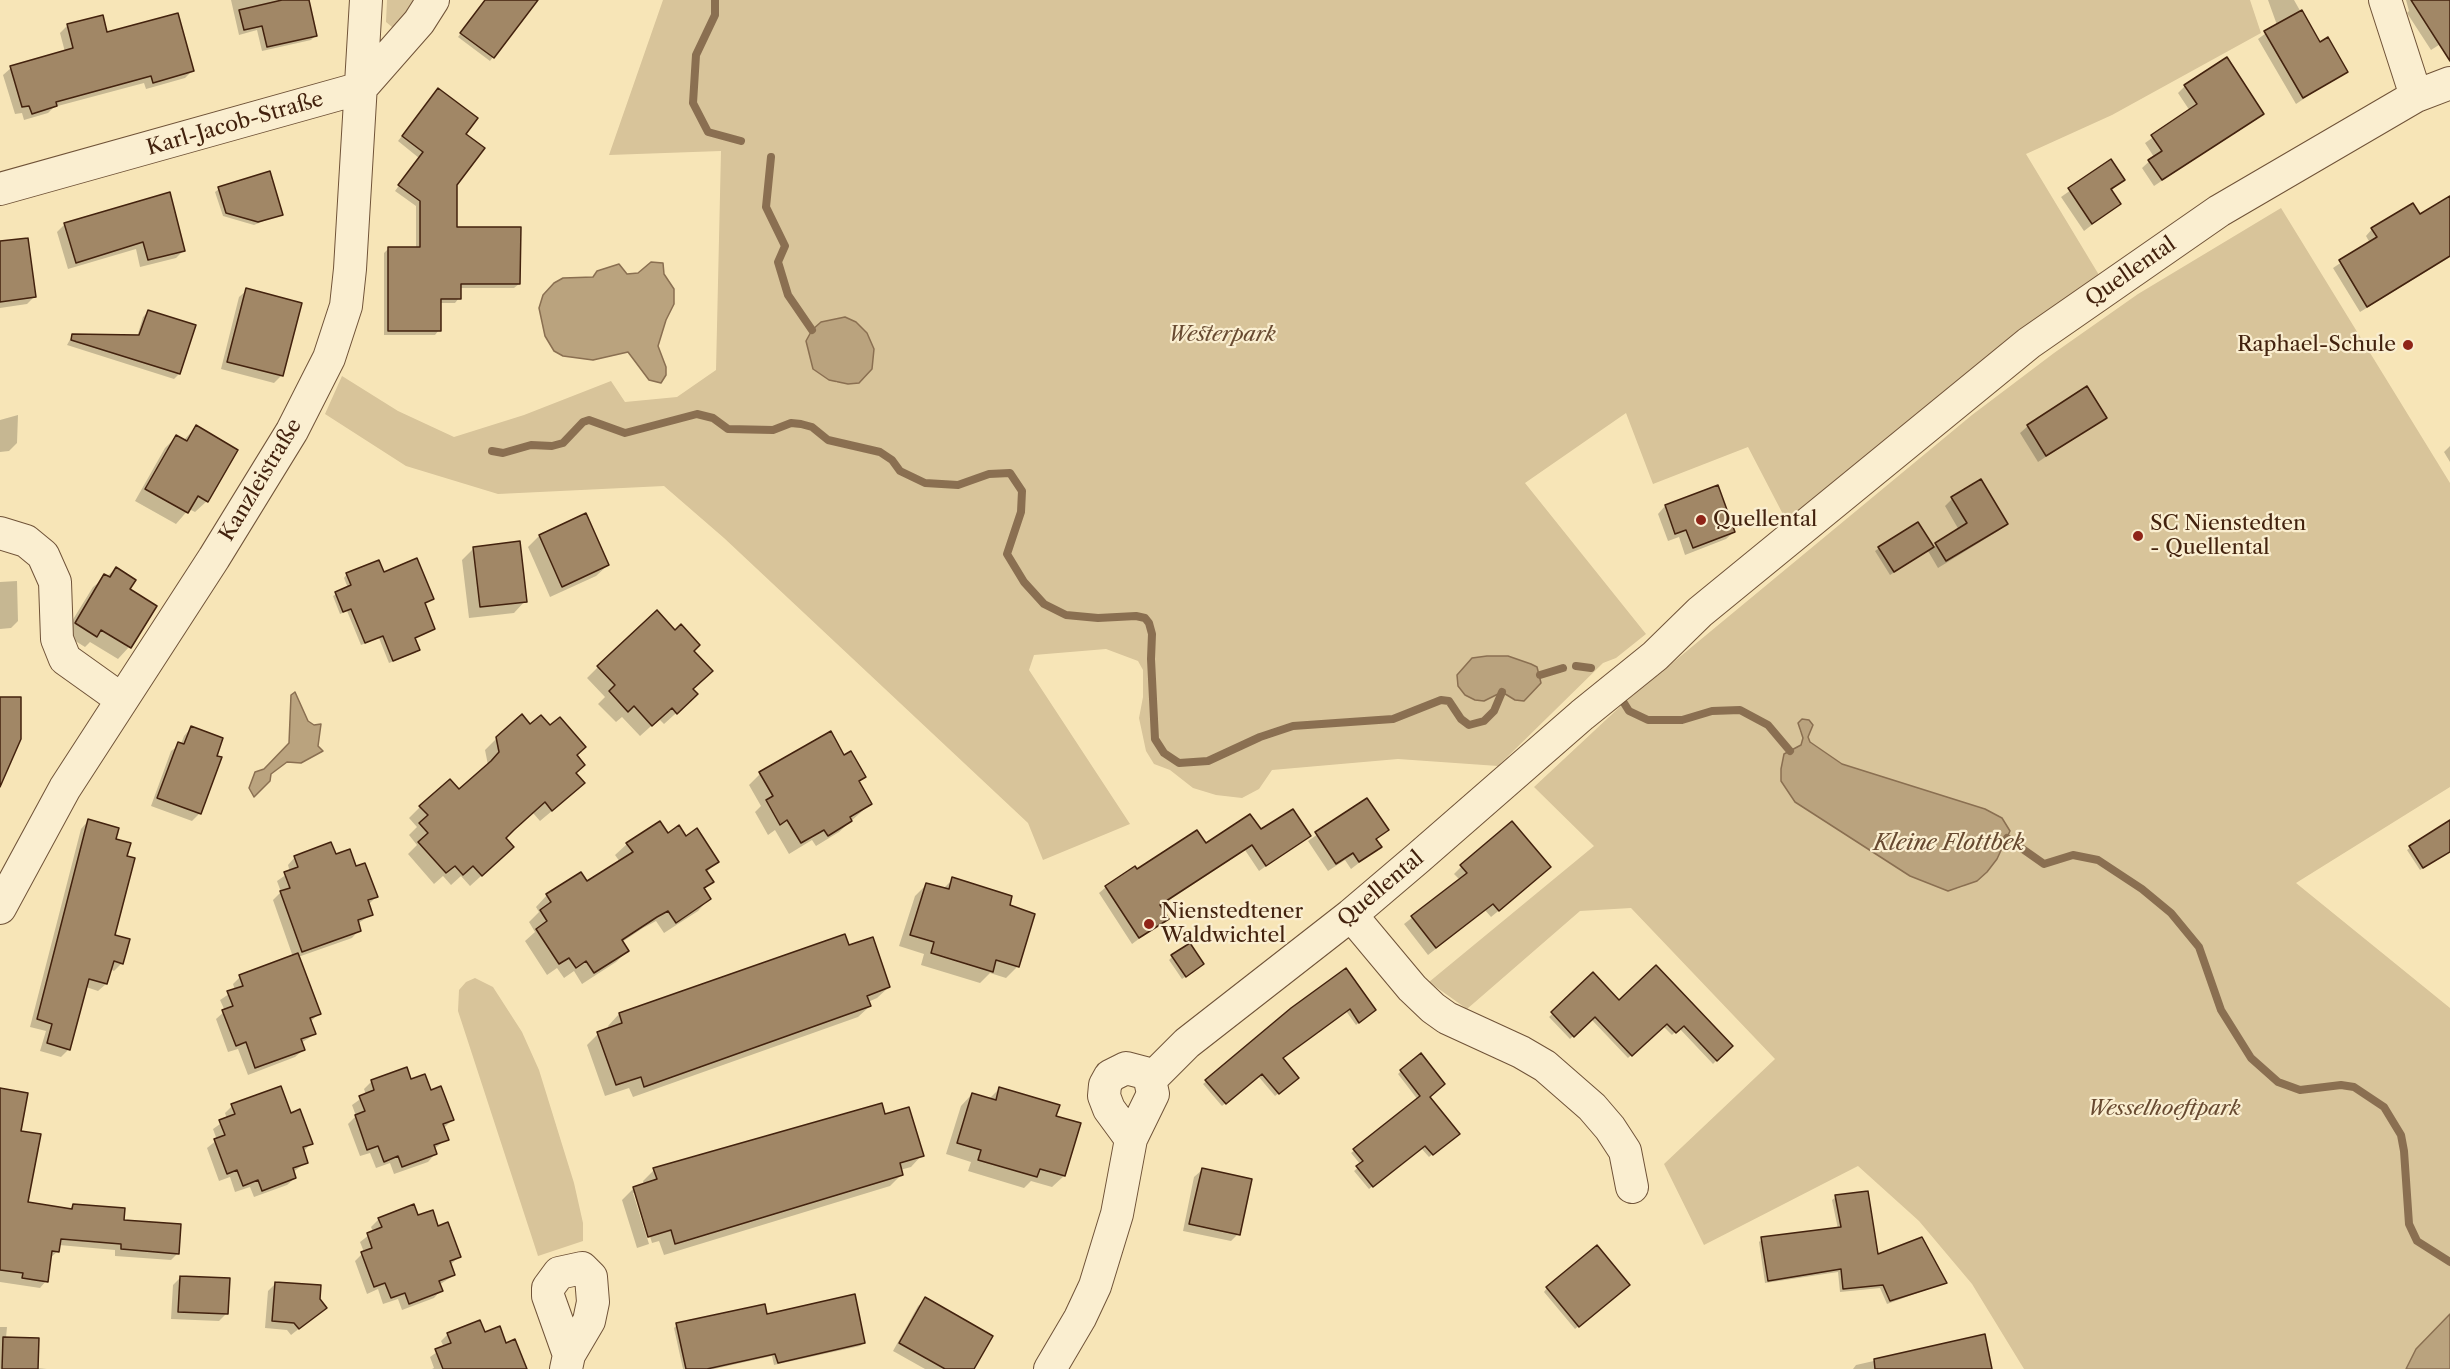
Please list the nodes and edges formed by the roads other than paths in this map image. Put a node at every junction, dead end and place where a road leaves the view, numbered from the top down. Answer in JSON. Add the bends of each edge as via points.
{"nodes":[{"id":1,"x":366,"y":0,"type":"edge"},
{"id":2,"x":433,"y":0,"type":"edge"},
{"id":3,"x":2385,"y":0,"type":"edge"},
{"id":4,"x":2450,"y":83,"type":"edge"},
{"id":5,"x":361,"y":88,"type":"junction"},
{"id":6,"x":2416,"y":96,"type":"junction"},
{"id":7,"x":0,"y":189,"type":"edge"},
{"id":8,"x":0,"y":533,"type":"edge"},
{"id":9,"x":121,"y":699,"type":"junction"},
{"id":10,"x":0,"y":908,"type":"edge"},
{"id":11,"x":1351,"y":915,"type":"junction"},
{"id":12,"x":1150,"y":1080,"type":"junction"},
{"id":13,"x":1131,"y":1139,"type":"junction"},
{"id":14,"x":1632,"y":1186,"type":"dead end"},
{"id":15,"x":1050,"y":1369,"type":"edge"}],
"edges":[{"from":1,"to":5,"type":"street","name":"Kanzleistraße"},
{"from":2,"to":5,"type":"street","via":[[419,22]]},
{"from":3,"to":6,"type":"street"},
{"from":4,"to":6,"type":"street","name":"Quellental"},
{"from":5,"to":7,"type":"street","name":"Karl-Jacob-Straße"},
{"from":5,"to":9,"type":"street","name":"Kanzleistraße","via":[[346,306],[329,358],[292,431]]},
{"from":6,"to":11,"type":"street","name":"Quellental","via":[[2219,211],[2029,343],[1700,612],[1655,656],[1581,715]]},
{"from":8,"to":9,"type":"street","via":[[26,541],[43,555],[55,582],[57,639],[65,659]]},
{"from":9,"to":10,"type":"street","name":"Kanzleistraße","via":[[65,788]]},
{"from":11,"to":12,"type":"street","name":"Quellental","via":[[1187,1043]]},
{"from":11,"to":14,"type":"street","via":[[1433,1008],[1537,1061],[1592,1107],[1624,1151]]},
{"from":12,"to":13,"type":"street","via":[[1153,1094]]},
{"from":12,"to":13,"type":"street","via":[[1144,1073],[1126,1068],[1110,1076],[1105,1085],[1108,1109]]},
{"from":13,"to":15,"type":"street","via":[[1117,1214],[1095,1286]]}]}
